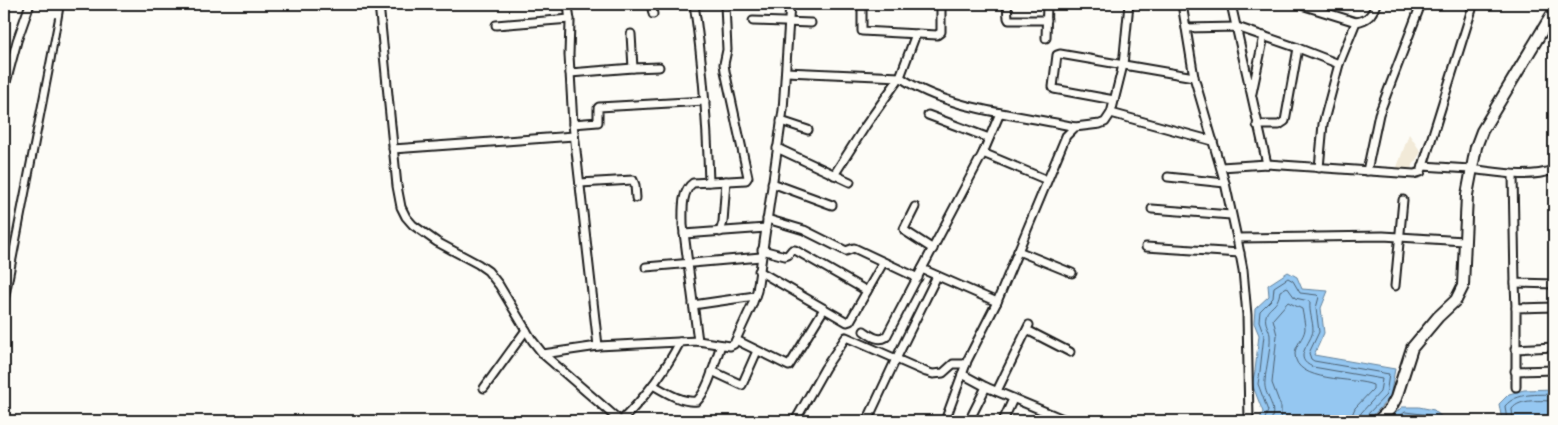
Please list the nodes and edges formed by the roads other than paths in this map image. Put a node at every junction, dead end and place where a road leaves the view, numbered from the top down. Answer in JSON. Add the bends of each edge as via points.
{"nodes":[{"id":1,"x":30,"y":4,"type":"edge"},
{"id":2,"x":379,"y":4,"type":"edge"},
{"id":3,"x":568,"y":4,"type":"edge"},
{"id":4,"x":651,"y":4,"type":"edge"},
{"id":5,"x":694,"y":4,"type":"edge"},
{"id":6,"x":725,"y":4,"type":"edge"},
{"id":7,"x":790,"y":4,"type":"edge"},
{"id":8,"x":862,"y":4,"type":"edge"},
{"id":9,"x":941,"y":4,"type":"edge"},
{"id":10,"x":1007,"y":4,"type":"edge"},
{"id":11,"x":1047,"y":4,"type":"edge"},
{"id":12,"x":1129,"y":4,"type":"edge"},
{"id":13,"x":1182,"y":4,"type":"edge"},
{"id":14,"x":1231,"y":4,"type":"edge"},
{"id":15,"x":1298,"y":4,"type":"edge"},
{"id":16,"x":1376,"y":4,"type":"edge"},
{"id":17,"x":1421,"y":4,"type":"edge"},
{"id":18,"x":1473,"y":6,"type":"dead end"},
{"id":19,"x":1554,"y":11,"type":"edge"},
{"id":20,"x":653,"y":14,"type":"dead end"},
{"id":21,"x":570,"y":19,"type":"junction"},
{"id":22,"x":1047,"y":20,"type":"junction"},
{"id":23,"x":753,"y":21,"type":"dead end"},
{"id":24,"x":1356,"y":22,"type":"junction"},
{"id":25,"x":789,"y":23,"type":"junction"},
{"id":26,"x":811,"y":23,"type":"dead end"},
{"id":27,"x":496,"y":25,"type":"dead end"},
{"id":28,"x":1237,"y":27,"type":"junction"},
{"id":29,"x":1186,"y":28,"type":"junction"},
{"id":30,"x":631,"y":34,"type":"dead end"},
{"id":31,"x":916,"y":34,"type":"junction"},
{"id":32,"x":1264,"y":36,"type":"junction"},
{"id":33,"x":1046,"y":38,"type":"dead end"},
{"id":34,"x":1298,"y":48,"type":"junction"},
{"id":35,"x":1339,"y":64,"type":"junction"},
{"id":36,"x":1123,"y":65,"type":"junction"},
{"id":37,"x":659,"y":67,"type":"dead end"},
{"id":38,"x":633,"y":68,"type":"junction"},
{"id":39,"x":786,"y":72,"type":"junction"},
{"id":40,"x":570,"y":73,"type":"junction"},
{"id":41,"x":900,"y":77,"type":"junction"},
{"id":42,"x":1194,"y":77,"type":"junction"},
{"id":43,"x":4,"y":90,"type":"edge"},
{"id":44,"x":1251,"y":96,"type":"junction"},
{"id":45,"x":1114,"y":100,"type":"junction"},
{"id":46,"x":705,"y":101,"type":"junction"},
{"id":47,"x":1000,"y":113,"type":"junction"},
{"id":48,"x":1111,"y":113,"type":"junction"},
{"id":49,"x":928,"y":115,"type":"dead end"},
{"id":50,"x":781,"y":121,"type":"junction"},
{"id":51,"x":573,"y":124,"type":"junction"},
{"id":52,"x":1257,"y":124,"type":"junction"},
{"id":53,"x":1075,"y":128,"type":"junction"},
{"id":54,"x":808,"y":130,"type":"dead end"},
{"id":55,"x":574,"y":136,"type":"junction"},
{"id":56,"x":989,"y":138,"type":"junction"},
{"id":57,"x":1213,"y":141,"type":"junction"},
{"id":58,"x":777,"y":148,"type":"junction"},
{"id":59,"x":393,"y":149,"type":"junction"},
{"id":60,"x":983,"y":153,"type":"junction"},
{"id":61,"x":1267,"y":164,"type":"junction"},
{"id":62,"x":1423,"y":166,"type":"junction"},
{"id":63,"x":1220,"y":167,"type":"junction"},
{"id":64,"x":1319,"y":168,"type":"junction"},
{"id":65,"x":1471,"y":169,"type":"junction"},
{"id":66,"x":1554,"y":170,"type":"edge"},
{"id":67,"x":1367,"y":172,"type":"junction"},
{"id":68,"x":834,"y":175,"type":"junction"},
{"id":69,"x":1513,"y":175,"type":"junction"},
{"id":70,"x":1168,"y":177,"type":"dead end"},
{"id":71,"x":1048,"y":180,"type":"junction"},
{"id":72,"x":726,"y":181,"type":"junction"},
{"id":73,"x":709,"y":182,"type":"junction"},
{"id":74,"x":850,"y":182,"type":"dead end"},
{"id":75,"x":580,"y":183,"type":"junction"},
{"id":76,"x":772,"y":183,"type":"junction"},
{"id":77,"x":1225,"y":183,"type":"junction"},
{"id":78,"x":636,"y":198,"type":"dead end"},
{"id":79,"x":1403,"y":200,"type":"dead end"},
{"id":80,"x":832,"y":205,"type":"dead end"},
{"id":81,"x":915,"y":207,"type":"dead end"},
{"id":82,"x":1152,"y":209,"type":"dead end"},
{"id":83,"x":1231,"y":215,"type":"junction"},
{"id":84,"x":767,"y":219,"type":"junction"},
{"id":85,"x":766,"y":228,"type":"junction"},
{"id":86,"x":720,"y":232,"type":"junction"},
{"id":87,"x":684,"y":234,"type":"junction"},
{"id":88,"x":1400,"y":237,"type":"junction"},
{"id":89,"x":1237,"y":238,"type":"junction"},
{"id":90,"x":1464,"y":241,"type":"junction"},
{"id":91,"x":1146,"y":247,"type":"dead end"},
{"id":92,"x":933,"y":249,"type":"junction"},
{"id":93,"x":1018,"y":251,"type":"junction"},
{"id":94,"x":761,"y":253,"type":"junction"},
{"id":95,"x":1240,"y":253,"type":"junction"},
{"id":96,"x":883,"y":263,"type":"junction"},
{"id":97,"x":688,"y":264,"type":"junction"},
{"id":98,"x":646,"y":267,"type":"dead end"},
{"id":99,"x":922,"y":269,"type":"junction"},
{"id":100,"x":759,"y":271,"type":"junction"},
{"id":101,"x":1072,"y":273,"type":"dead end"},
{"id":102,"x":937,"y":276,"type":"junction"},
{"id":103,"x":918,"y":278,"type":"junction"},
{"id":104,"x":1515,"y":283,"type":"junction"},
{"id":105,"x":1554,"y":284,"type":"edge"},
{"id":106,"x":1395,"y":286,"type":"dead end"},
{"id":107,"x":867,"y":291,"type":"junction"},
{"id":108,"x":755,"y":296,"type":"junction"},
{"id":109,"x":997,"y":302,"type":"junction"},
{"id":110,"x":693,"y":305,"type":"junction"},
{"id":111,"x":1554,"y":307,"type":"edge"},
{"id":112,"x":1516,"y":308,"type":"junction"},
{"id":113,"x":824,"y":309,"type":"junction"},
{"id":114,"x":526,"y":330,"type":"junction"},
{"id":115,"x":864,"y":331,"type":"dead end"},
{"id":116,"x":736,"y":340,"type":"junction"},
{"id":117,"x":698,"y":341,"type":"junction"},
{"id":118,"x":680,"y":342,"type":"junction"},
{"id":119,"x":721,"y":345,"type":"junction"},
{"id":120,"x":598,"y":346,"type":"junction"},
{"id":121,"x":1554,"y":347,"type":"edge"},
{"id":122,"x":1515,"y":349,"type":"junction"},
{"id":123,"x":757,"y":351,"type":"junction"},
{"id":124,"x":1070,"y":352,"type":"dead end"},
{"id":125,"x":543,"y":354,"type":"junction"},
{"id":126,"x":896,"y":359,"type":"junction"},
{"id":127,"x":966,"y":364,"type":"junction"},
{"id":128,"x":1554,"y":370,"type":"edge"},
{"id":129,"x":712,"y":371,"type":"junction"},
{"id":130,"x":1515,"y":371,"type":"junction"},
{"id":131,"x":962,"y":374,"type":"junction"},
{"id":132,"x":653,"y":385,"type":"junction"},
{"id":133,"x":986,"y":387,"type":"junction"},
{"id":134,"x":1516,"y":387,"type":"dead end"},
{"id":135,"x":484,"y":388,"type":"dead end"},
{"id":136,"x":997,"y":391,"type":"junction"},
{"id":137,"x":1013,"y":398,"type":"junction"},
{"id":138,"x":621,"y":421,"type":"edge"},
{"id":139,"x":794,"y":421,"type":"edge"},
{"id":140,"x":867,"y":421,"type":"edge"},
{"id":141,"x":945,"y":421,"type":"edge"},
{"id":142,"x":968,"y":421,"type":"edge"},
{"id":143,"x":1003,"y":421,"type":"edge"},
{"id":144,"x":1068,"y":421,"type":"edge"},
{"id":145,"x":1249,"y":421,"type":"edge"},
{"id":146,"x":1378,"y":421,"type":"edge"}],
"edges":[{"from":1,"to":43,"type":"street"},
{"from":2,"to":59,"type":"street"},
{"from":3,"to":21,"type":"street"},
{"from":4,"to":20,"type":"street"},
{"from":5,"to":46,"type":"street"},
{"from":6,"to":72,"type":"street","via":[[727,50],[724,64],[748,177],[746,180]]},
{"from":7,"to":25,"type":"street"},
{"from":8,"to":31,"type":"street","via":[[862,31]]},
{"from":9,"to":31,"type":"street","via":[[941,32]]},
{"from":10,"to":22,"type":"street","via":[[1009,20]]},
{"from":11,"to":22,"type":"street"},
{"from":12,"to":36,"type":"street"},
{"from":13,"to":29,"type":"street"},
{"from":14,"to":28,"type":"street"},
{"from":15,"to":24,"type":"street"},
{"from":16,"to":24,"type":"street","via":[[1367,18]]},
{"from":17,"to":67,"type":"street","via":[[1379,114]]},
{"from":18,"to":62,"type":"street"},
{"from":19,"to":65,"type":"street","via":[[1482,131]]},
{"from":21,"to":27,"type":"street"},
{"from":21,"to":40,"type":"street"},
{"from":22,"to":33,"type":"street"},
{"from":23,"to":25,"type":"street"},
{"from":24,"to":35,"type":"street"},
{"from":25,"to":26,"type":"street"},
{"from":25,"to":39,"type":"street"},
{"from":28,"to":29,"type":"street"},
{"from":28,"to":32,"type":"street"},
{"from":28,"to":44,"type":"street"},
{"from":29,"to":42,"type":"street"},
{"from":30,"to":38,"type":"street"},
{"from":31,"to":41,"type":"street"},
{"from":32,"to":34,"type":"street"},
{"from":32,"to":44,"type":"street"},
{"from":34,"to":35,"type":"street"},
{"from":34,"to":52,"type":"street","via":[[1285,121],[1279,126]]},
{"from":35,"to":64,"type":"street","via":[[1323,124]]},
{"from":36,"to":42,"type":"street"},
{"from":36,"to":45,"type":"street"},
{"from":36,"to":45,"type":"street","via":[[1060,54],[1056,56],[1054,89]]},
{"from":37,"to":38,"type":"street"},
{"from":38,"to":40,"type":"street"},
{"from":39,"to":41,"type":"street"},
{"from":39,"to":50,"type":"street"},
{"from":40,"to":51,"type":"street"},
{"from":41,"to":47,"type":"street","via":[[950,100]]},
{"from":41,"to":68,"type":"street"},
{"from":42,"to":57,"type":"street"},
{"from":44,"to":52,"type":"street"},
{"from":45,"to":48,"type":"street"},
{"from":46,"to":51,"type":"street","via":[[599,107],[598,122]]},
{"from":46,"to":73,"type":"street"},
{"from":47,"to":53,"type":"street"},
{"from":47,"to":56,"type":"street"},
{"from":48,"to":53,"type":"street","via":[[1105,122]]},
{"from":48,"to":57,"type":"street"},
{"from":49,"to":56,"type":"street"},
{"from":50,"to":54,"type":"street"},
{"from":50,"to":58,"type":"street"},
{"from":51,"to":55,"type":"street"},
{"from":52,"to":61,"type":"street"},
{"from":53,"to":71,"type":"street","via":[[1066,136]]},
{"from":55,"to":59,"type":"street"},
{"from":55,"to":75,"type":"street"},
{"from":56,"to":60,"type":"street"},
{"from":57,"to":63,"type":"street"},
{"from":58,"to":68,"type":"street"},
{"from":58,"to":76,"type":"street"},
{"from":59,"to":114,"type":"street","via":[[401,207],[406,217],[437,242],[488,271]]},
{"from":60,"to":71,"type":"street"},
{"from":60,"to":92,"type":"street"},
{"from":61,"to":63,"type":"street"},
{"from":61,"to":64,"type":"street"},
{"from":62,"to":65,"type":"street"},
{"from":62,"to":67,"type":"street","via":[[1421,172],[1414,174]]},
{"from":63,"to":77,"type":"street"},
{"from":64,"to":67,"type":"street"},
{"from":65,"to":69,"type":"street"},
{"from":65,"to":90,"type":"street"},
{"from":66,"to":69,"type":"street"},
{"from":68,"to":74,"type":"street"},
{"from":69,"to":104,"type":"street"},
{"from":70,"to":77,"type":"street"},
{"from":71,"to":93,"type":"street"},
{"from":72,"to":73,"type":"street"},
{"from":72,"to":86,"type":"street"},
{"from":73,"to":87,"type":"street","via":[[691,184],[686,192]]},
{"from":75,"to":78,"type":"street","via":[[633,180]]},
{"from":75,"to":120,"type":"street"},
{"from":76,"to":80,"type":"street"},
{"from":76,"to":84,"type":"street"},
{"from":77,"to":83,"type":"street"},
{"from":79,"to":88,"type":"street"},
{"from":81,"to":92,"type":"street","via":[[904,229]]},
{"from":82,"to":83,"type":"street"},
{"from":83,"to":89,"type":"street"},
{"from":84,"to":85,"type":"street"},
{"from":84,"to":96,"type":"street","via":[[804,230],[846,250],[854,248]]},
{"from":85,"to":86,"type":"street"},
{"from":85,"to":94,"type":"street"},
{"from":86,"to":87,"type":"street"},
{"from":87,"to":97,"type":"street"},
{"from":88,"to":89,"type":"street"},
{"from":88,"to":90,"type":"street"},
{"from":88,"to":106,"type":"street"},
{"from":89,"to":95,"type":"street"},
{"from":90,"to":146,"type":"street","via":[[1465,279],[1459,296],[1412,348],[1396,398]]},
{"from":91,"to":95,"type":"street"},
{"from":92,"to":99,"type":"street"},
{"from":93,"to":101,"type":"street"},
{"from":93,"to":109,"type":"street"},
{"from":94,"to":97,"type":"street"},
{"from":94,"to":100,"type":"street"},
{"from":94,"to":107,"type":"street","via":[[784,256],[794,250]]},
{"from":95,"to":145,"type":"street","via":[[1247,315]]},
{"from":96,"to":103,"type":"street"},
{"from":96,"to":107,"type":"street"},
{"from":97,"to":98,"type":"street"},
{"from":97,"to":110,"type":"street"},
{"from":99,"to":102,"type":"street"},
{"from":99,"to":103,"type":"street"},
{"from":100,"to":108,"type":"street"},
{"from":100,"to":113,"type":"street"},
{"from":102,"to":109,"type":"street"},
{"from":102,"to":126,"type":"street"},
{"from":103,"to":115,"type":"street","via":[[884,338],[878,339]]},
{"from":104,"to":105,"type":"street"},
{"from":104,"to":112,"type":"street"},
{"from":107,"to":113,"type":"street","via":[[848,322]]},
{"from":108,"to":110,"type":"street"},
{"from":108,"to":116,"type":"street"},
{"from":109,"to":127,"type":"street"},
{"from":110,"to":117,"type":"street"},
{"from":111,"to":112,"type":"street"},
{"from":112,"to":122,"type":"street"},
{"from":113,"to":123,"type":"street","via":[[790,366]]},
{"from":114,"to":125,"type":"street"},
{"from":114,"to":135,"type":"street"},
{"from":116,"to":119,"type":"street","via":[[732,346]]},
{"from":116,"to":123,"type":"street"},
{"from":117,"to":118,"type":"street"},
{"from":117,"to":119,"type":"street"},
{"from":118,"to":120,"type":"street"},
{"from":118,"to":132,"type":"street"},
{"from":119,"to":129,"type":"street"},
{"from":120,"to":125,"type":"street"},
{"from":121,"to":122,"type":"street"},
{"from":122,"to":130,"type":"street"},
{"from":123,"to":129,"type":"street","via":[[742,385]]},
{"from":124,"to":136,"type":"street","via":[[1028,328]]},
{"from":125,"to":138,"type":"street"},
{"from":126,"to":127,"type":"street","via":[[933,374],[943,373],[953,364]]},
{"from":126,"to":139,"type":"street","via":[[845,337]]},
{"from":126,"to":140,"type":"street"},
{"from":127,"to":131,"type":"street"},
{"from":128,"to":130,"type":"street"},
{"from":129,"to":132,"type":"street","via":[[697,401],[666,393]]},
{"from":130,"to":134,"type":"street"},
{"from":131,"to":133,"type":"street"},
{"from":131,"to":141,"type":"street"},
{"from":132,"to":138,"type":"street"},
{"from":133,"to":136,"type":"street"},
{"from":133,"to":142,"type":"street"},
{"from":136,"to":137,"type":"street"},
{"from":137,"to":143,"type":"street"},
{"from":137,"to":144,"type":"street"}]}
